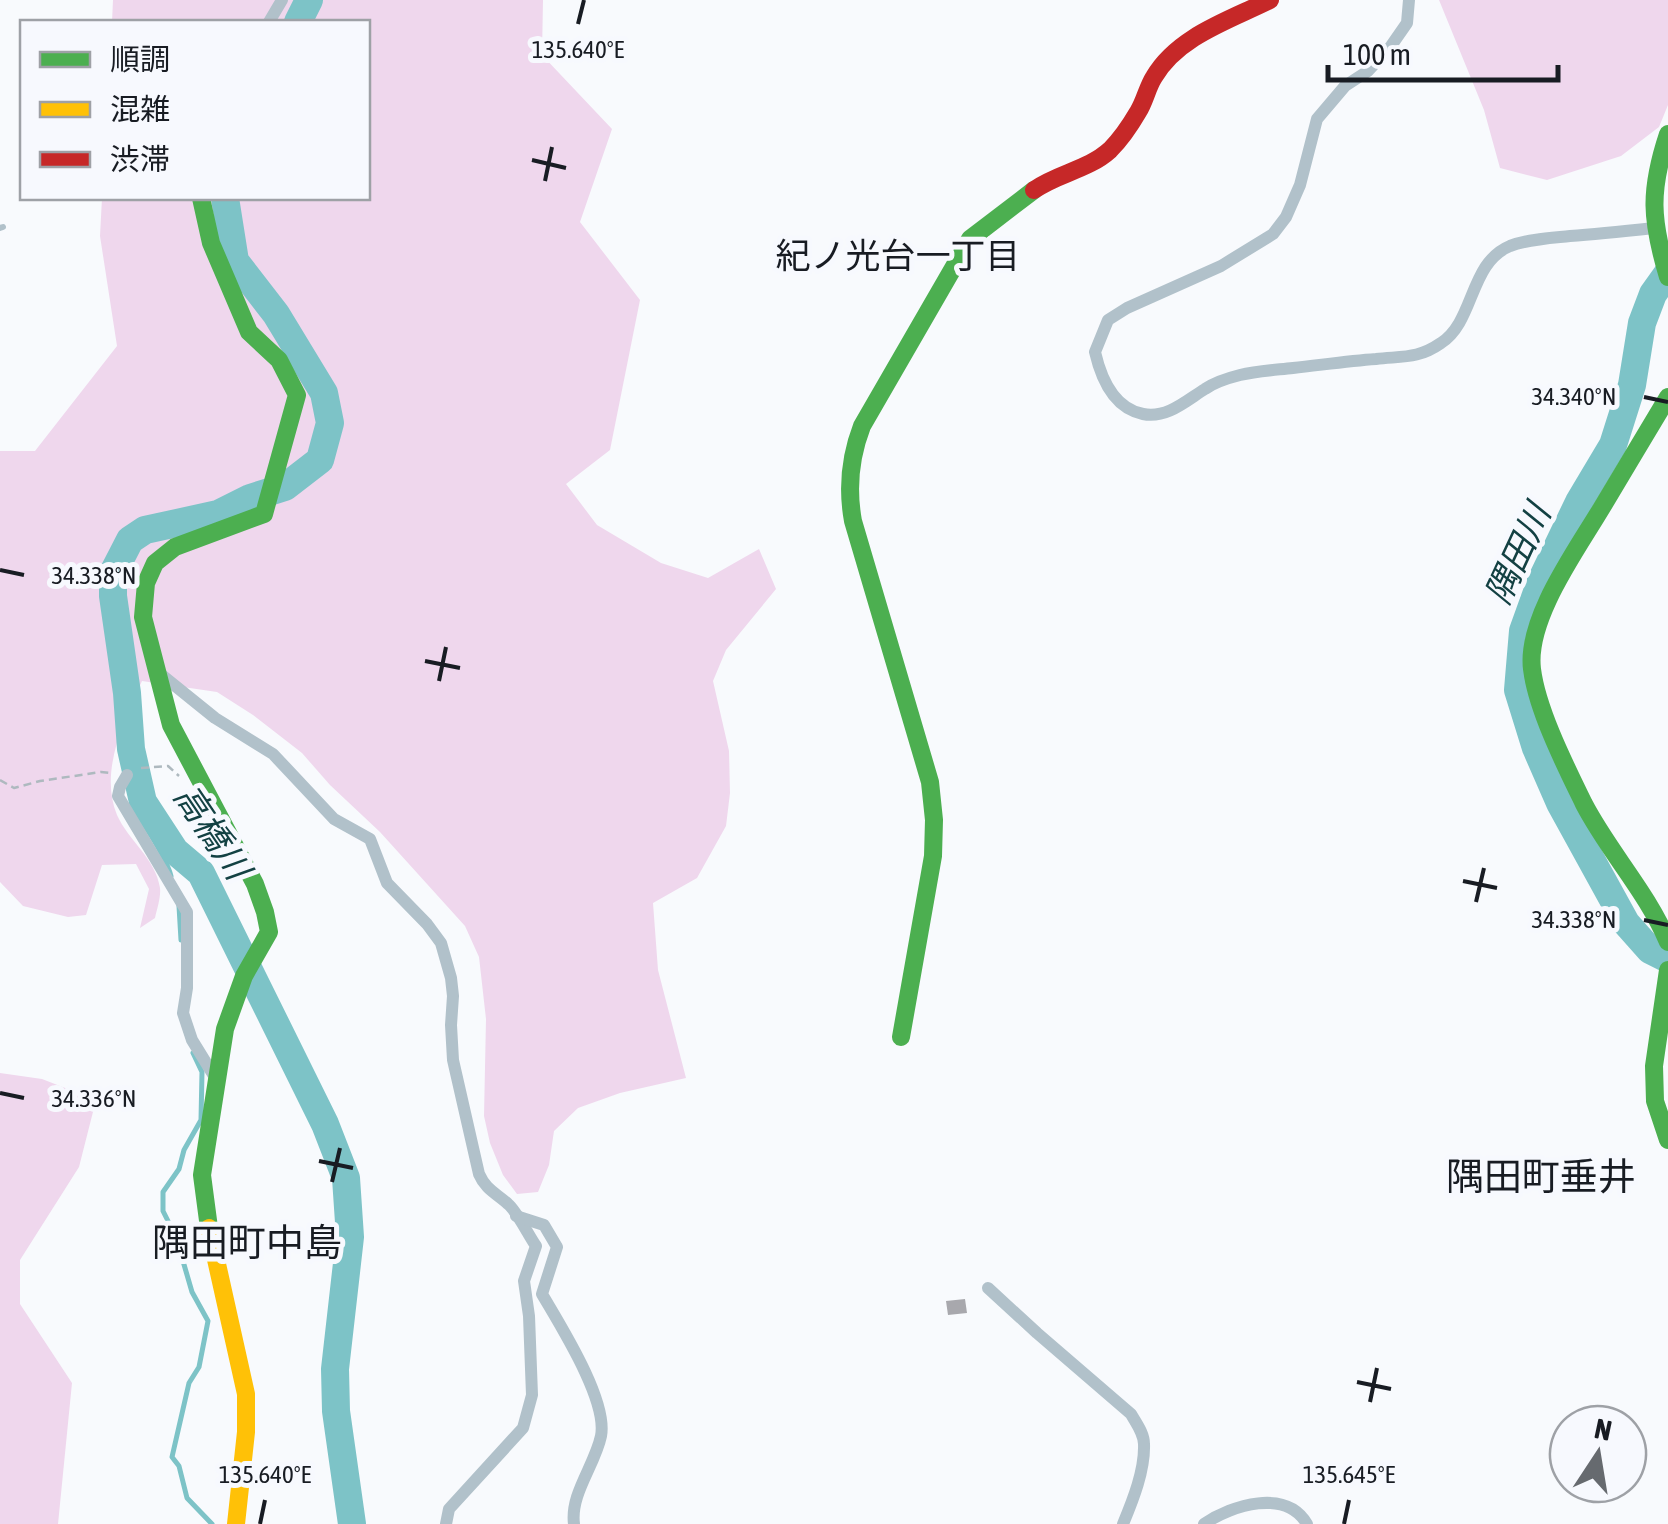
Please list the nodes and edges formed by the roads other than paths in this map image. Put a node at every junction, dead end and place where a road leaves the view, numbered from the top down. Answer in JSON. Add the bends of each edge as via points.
{"nodes":[{"id":1,"x":1270,"y":0,"type":"edge"},
{"id":2,"x":1409,"y":0,"type":"edge"},
{"id":3,"x":1668,"y":134,"type":"edge"},
{"id":4,"x":201,"y":200,"type":"edge"},
{"id":5,"x":1654,"y":228,"type":"junction"},
{"id":6,"x":1668,"y":277,"type":"edge"},
{"id":7,"x":1668,"y":397,"type":"edge"},
{"id":8,"x":158,"y":672,"type":"junction"},
{"id":9,"x":127,"y":775,"type":"road end"},
{"id":10,"x":1668,"y":942,"type":"edge"},
{"id":11,"x":1668,"y":970,"type":"edge"},
{"id":12,"x":901,"y":1037,"type":"dead end"},
{"id":13,"x":216,"y":1079,"type":"junction"},
{"id":14,"x":1668,"y":1140,"type":"edge"},
{"id":15,"x":516,"y":1216,"type":"junction"},
{"id":16,"x":988,"y":1288,"type":"dead end"},
{"id":17,"x":236,"y":1524,"type":"edge"},
{"id":18,"x":446,"y":1524,"type":"edge"},
{"id":19,"x":574,"y":1524,"type":"edge"},
{"id":20,"x":1123,"y":1524,"type":"edge"},
{"id":21,"x":1204,"y":1524,"type":"edge"},
{"id":22,"x":1307,"y":1524,"type":"edge"}],
"edges":[{"from":1,"to":12,"type":"street","via":[[1171,54],[1110,150],[1048,180],[970,238],[854,448],[852,520],[930,782],[934,820]]},
{"from":2,"to":5,"type":"street","via":[[1407,23],[1391,46],[1317,119],[1300,185],[1273,234],[1108,320],[1095,352],[1116,398],[1145,415],[1184,405],[1206,388],[1244,374],[1410,358],[1447,340],[1477,282],[1507,247]]},
{"from":3,"to":5,"type":"street","via":[[1652,196]]},
{"from":4,"to":8,"type":"street","via":[[211,243],[249,332],[279,360],[297,395],[264,514],[176,547],[155,563],[143,616]]},
{"from":5,"to":6,"type":"street"},
{"from":7,"to":10,"type":"street","via":[[1550,594],[1532,645],[1537,692],[1556,743],[1586,808]]},
{"from":8,"to":13,"type":"street","via":[[171,725],[255,884],[269,932],[244,976]]},
{"from":8,"to":15,"type":"street","via":[[273,754],[334,819],[370,839],[388,883],[441,943],[451,978],[454,1060],[480,1174]]},
{"from":9,"to":13,"type":"street","via":[[118,796],[186,912],[183,1013]]},
{"from":11,"to":14,"type":"street","via":[[1654,1066],[1655,1101]]},
{"from":13,"to":17,"type":"street","via":[[202,1175],[246,1394]]},
{"from":15,"to":18,"type":"street","via":[[536,1246],[524,1282],[532,1395],[523,1428],[449,1509]]},
{"from":15,"to":19,"type":"street","via":[[544,1226],[557,1247],[542,1294],[600,1411],[602,1434]]},
{"from":16,"to":20,"type":"street","via":[[1131,1414],[1141,1431],[1139,1475]]},
{"from":21,"to":22,"type":"street","via":[[1262,1503],[1291,1507]]}]}
